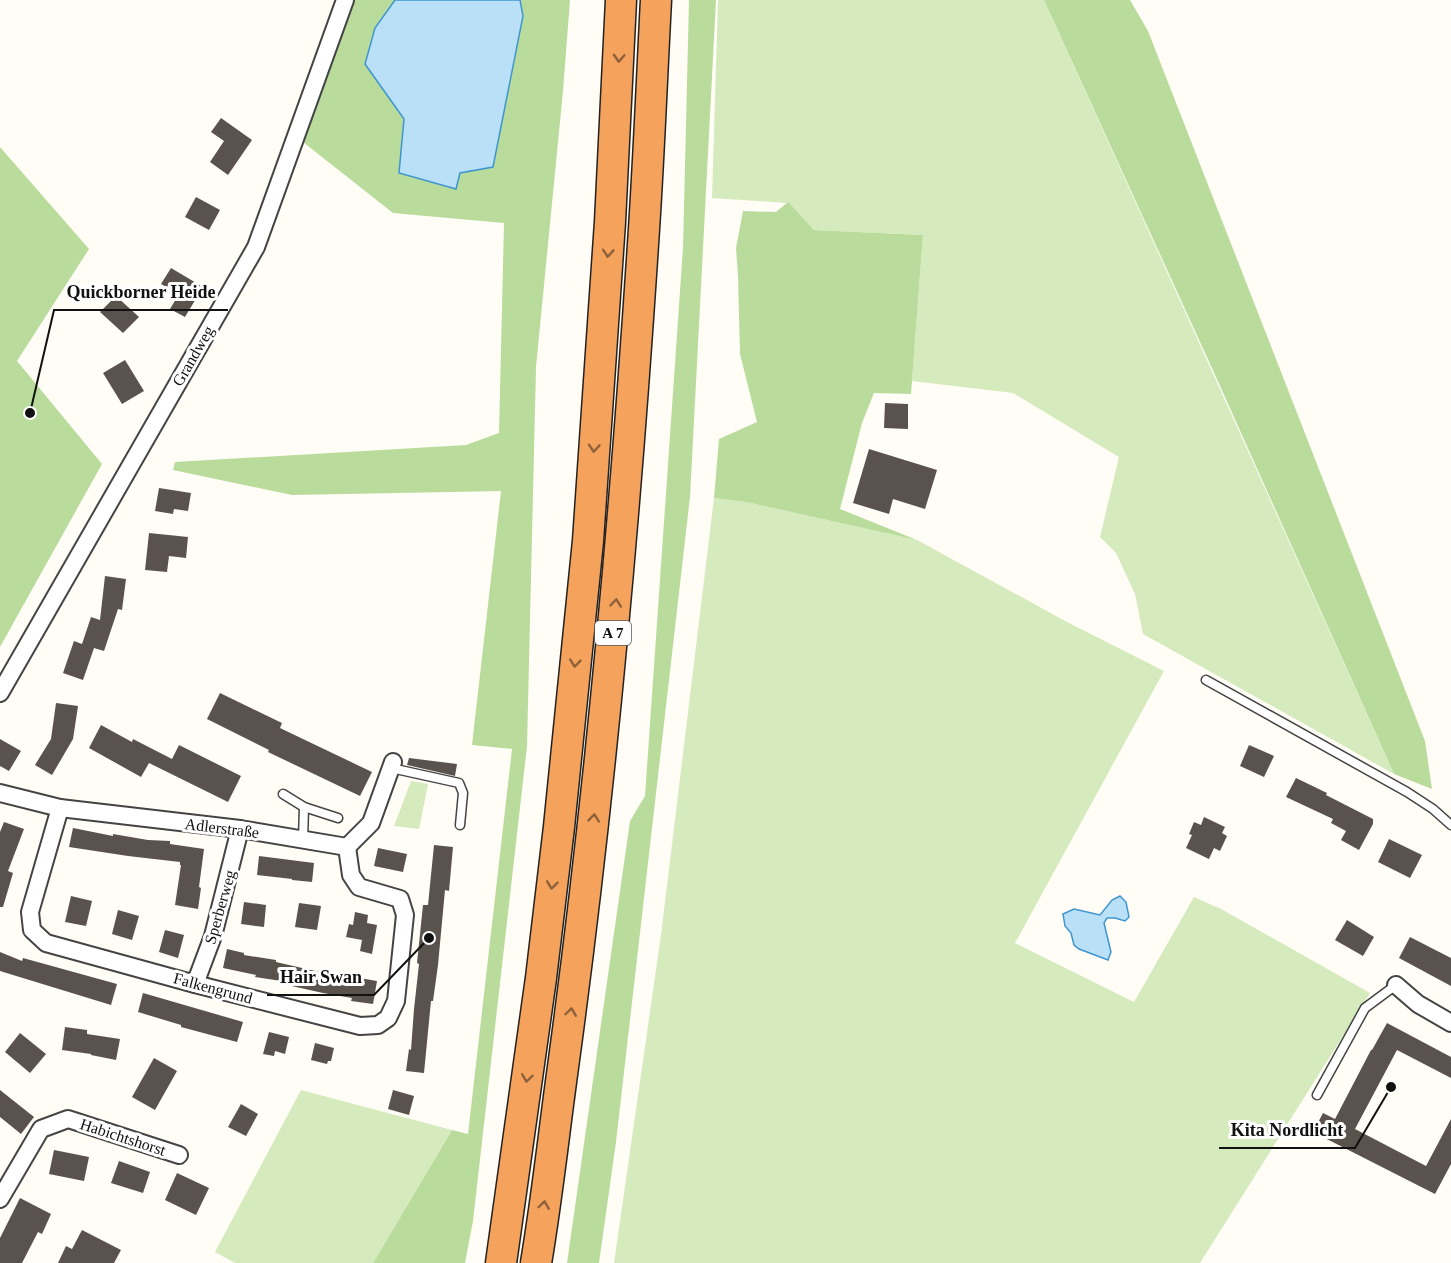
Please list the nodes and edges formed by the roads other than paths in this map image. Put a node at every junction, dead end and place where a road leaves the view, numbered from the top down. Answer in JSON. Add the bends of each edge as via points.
{"nodes":[{"id":1,"x":345,"y":0,"type":"edge"},
{"id":2,"x":621,"y":0,"type":"edge"},
{"id":3,"x":656,"y":0,"type":"edge"},
{"id":4,"x":1206,"y":680,"type":"dead end"},
{"id":5,"x":0,"y":693,"type":"edge"},
{"id":6,"x":392,"y":765,"type":"joint"},
{"id":7,"x":0,"y":793,"type":"edge"},
{"id":8,"x":283,"y":794,"type":"dead end"},
{"id":9,"x":304,"y":807,"type":"junction"},
{"id":10,"x":60,"y":808,"type":"junction"},
{"id":11,"x":338,"y":818,"type":"dead end"},
{"id":12,"x":460,"y":825,"type":"dead end"},
{"id":13,"x":1451,"y":825,"type":"edge"},
{"id":14,"x":240,"y":829,"type":"junction"},
{"id":15,"x":303,"y":840,"type":"junction"},
{"id":16,"x":347,"y":847,"type":"junction"},
{"id":17,"x":195,"y":984,"type":"junction"},
{"id":18,"x":1396,"y":985,"type":"joint"},
{"id":19,"x":1451,"y":1023,"type":"edge"},
{"id":20,"x":1317,"y":1095,"type":"dead end"},
{"id":21,"x":179,"y":1155,"type":"dead end"},
{"id":22,"x":0,"y":1199,"type":"edge"},
{"id":23,"x":501,"y":1263,"type":"edge"},
{"id":24,"x":536,"y":1263,"type":"edge"}],
"edges":[{"from":1,"to":5,"type":"street","name":"Grandweg","via":[[256,247]]},
{"from":2,"to":23,"type":"highway","number":"A 7","one_way":true,"via":[[588,542],[559,827]]},
{"from":24,"to":3,"type":"highway","number":"A 7","one_way":true,"via":[[573,997],[616,596],[634,385]]},
{"from":4,"to":13,"type":"lane","via":[[1407,792]]},
{"from":6,"to":12,"type":"lane","via":[[459,783],[463,793]]},
{"from":6,"to":16,"type":"street","via":[[371,823]]},
{"from":7,"to":10,"type":"street","name":"Adlerstraße"},
{"from":8,"to":9,"type":"lane"},
{"from":9,"to":11,"type":"lane"},
{"from":9,"to":15,"type":"lane"},
{"from":10,"to":14,"type":"street","name":"Adlerstraße"},
{"from":10,"to":17,"type":"street","name":"Falkengrund","via":[[30,912],[32,930],[46,943]]},
{"from":14,"to":15,"type":"street","name":"Adlerstraße"},
{"from":14,"to":17,"type":"street","name":"Sperberweg","via":[[213,936]]},
{"from":15,"to":16,"type":"street","name":"Adlerstraße"},
{"from":16,"to":17,"type":"street","name":"Falkengrund","via":[[351,875],[360,887],[400,899],[405,915],[396,1001],[388,1018],[378,1025],[360,1026]]},
{"from":18,"to":19,"type":"street","via":[[1418,1004]]},
{"from":18,"to":20,"type":"lane","via":[[1365,1008]]},
{"from":21,"to":22,"type":"street","name":"Habichtshorst","via":[[68,1119],[41,1129]]}]}
